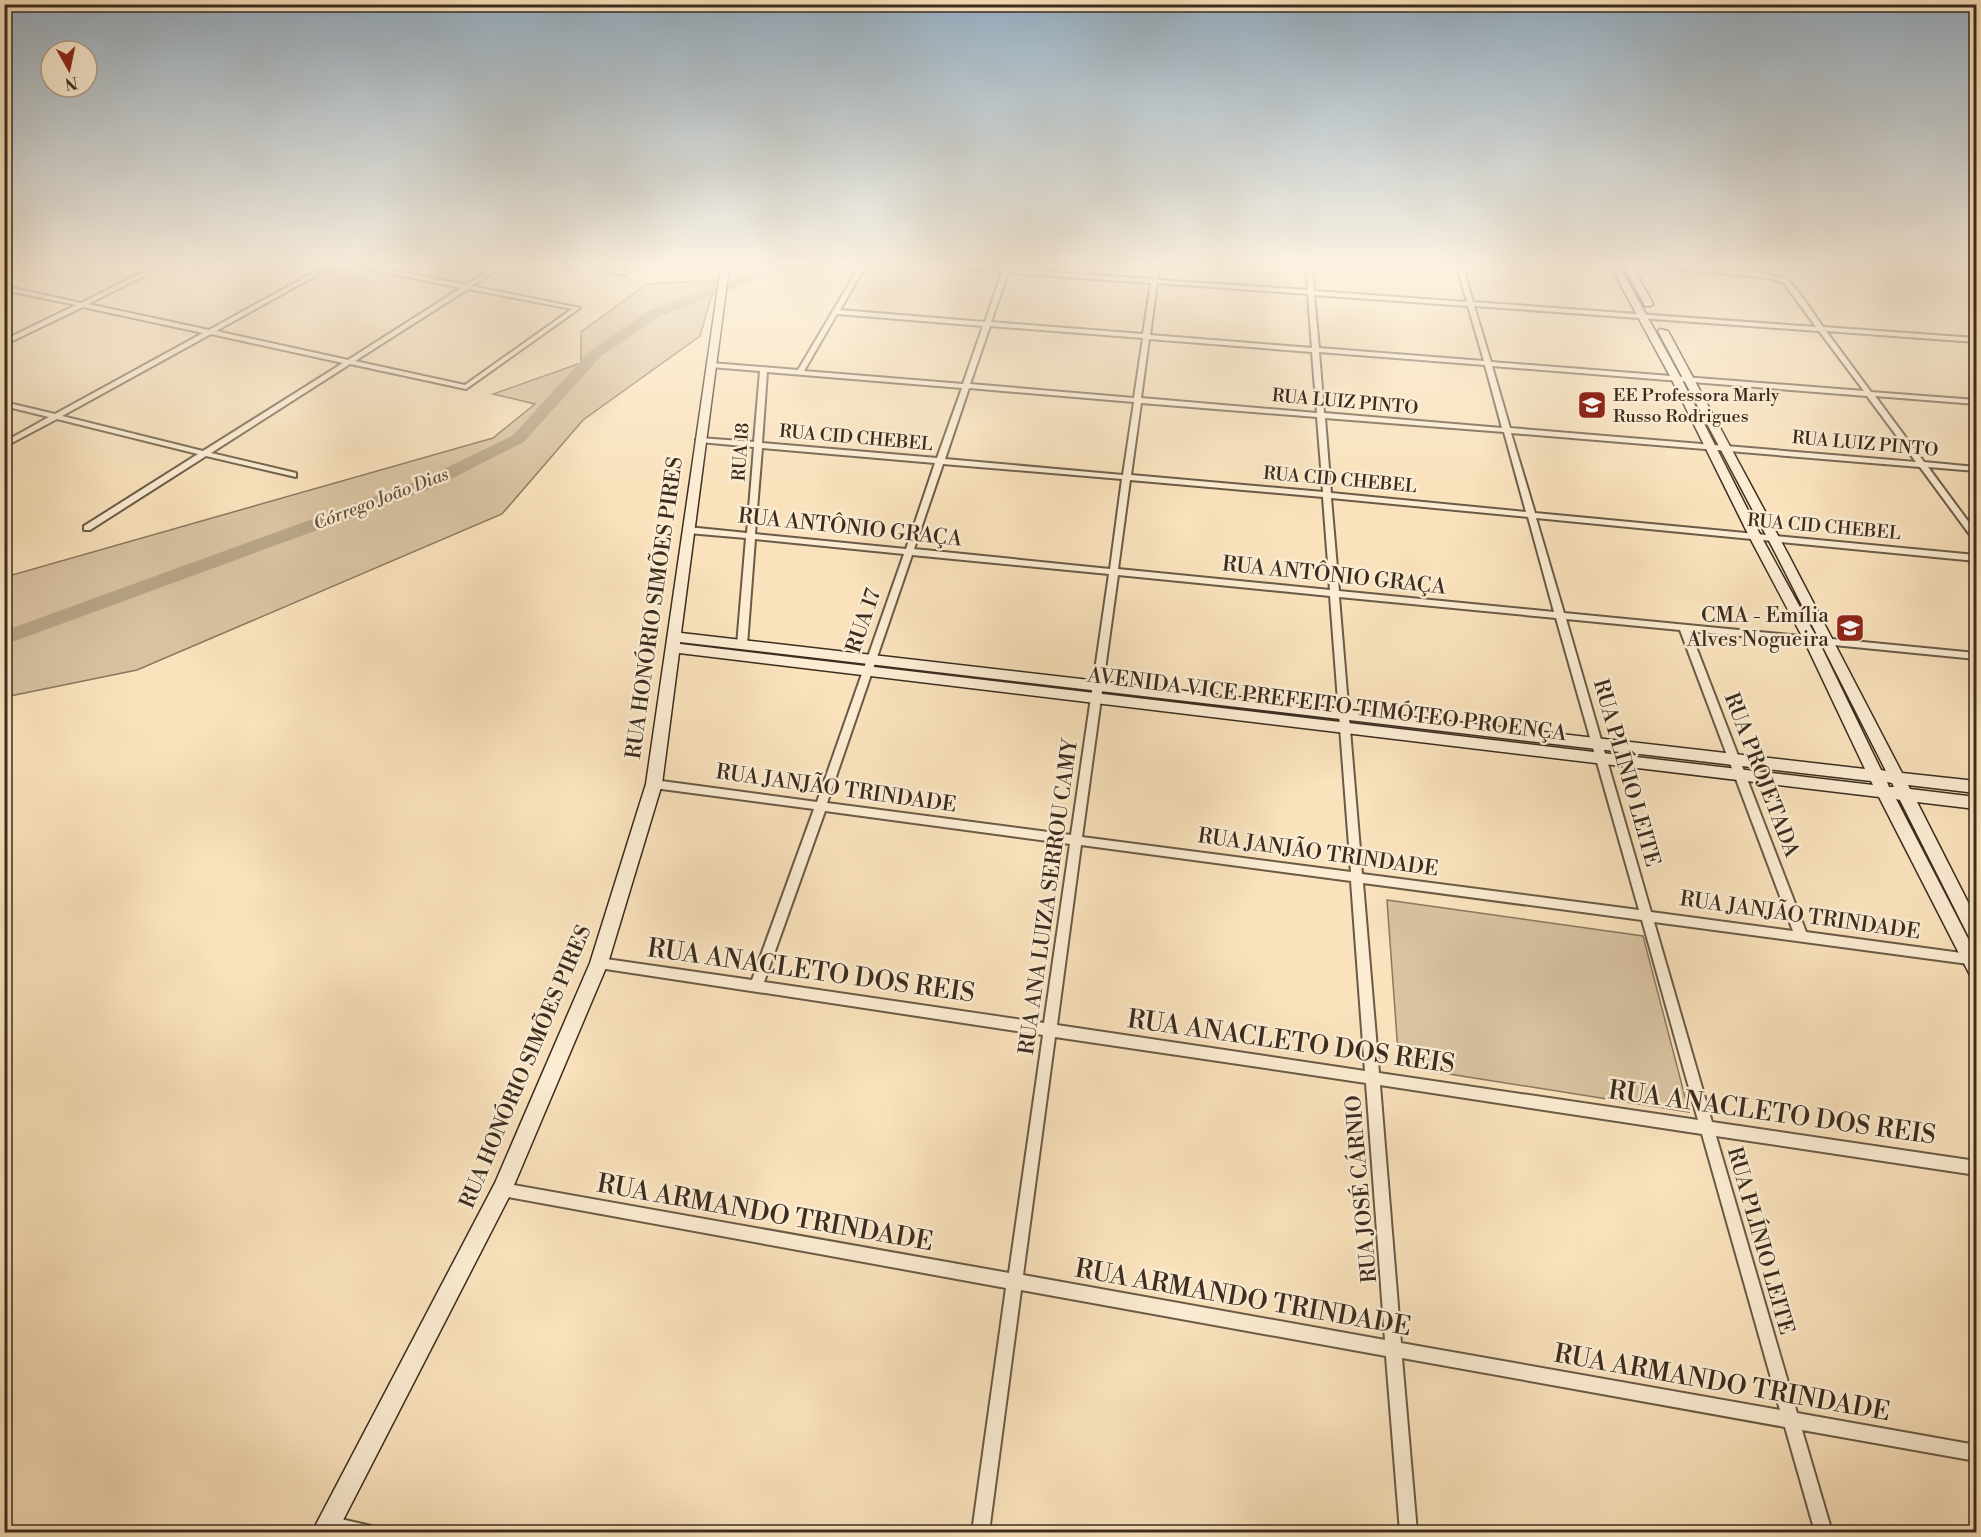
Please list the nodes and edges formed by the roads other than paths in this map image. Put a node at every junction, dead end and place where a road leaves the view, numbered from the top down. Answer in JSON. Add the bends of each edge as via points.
{"nodes":[{"id":1,"x":198,"y":339,"type":"edge"},
{"id":2,"x":241,"y":339,"type":"edge"},
{"id":3,"x":386,"y":339,"type":"edge"},
{"id":4,"x":534,"y":339,"type":"edge"},
{"id":5,"x":715,"y":339,"type":"edge"},
{"id":6,"x":820,"y":339,"type":"edge"},
{"id":7,"x":983,"y":339,"type":"edge"},
{"id":8,"x":1147,"y":339,"type":"edge"},
{"id":9,"x":1180,"y":339,"type":"edge"},
{"id":10,"x":1314,"y":339,"type":"edge"},
{"id":11,"x":1481,"y":339,"type":"edge"},
{"id":12,"x":1655,"y":339,"type":"edge"},
{"id":13,"x":1667,"y":339,"type":"edge"},
{"id":14,"x":1829,"y":339,"type":"edge"},
{"id":15,"x":1957,"y":339,"type":"edge"},
{"id":16,"x":1977,"y":340,"type":"edge"},
{"id":17,"x":1315,"y":350,"type":"junction"},
{"id":18,"x":349,"y":362,"type":"junction"},
{"id":19,"x":1488,"y":363,"type":"junction"},
{"id":20,"x":711,"y":365,"type":"junction"},
{"id":21,"x":764,"y":369,"type":"junction"},
{"id":22,"x":800,"y":372,"type":"junction"},
{"id":23,"x":1676,"y":378,"type":"junction"},
{"id":24,"x":1689,"y":379,"type":"junction"},
{"id":25,"x":966,"y":386,"type":"junction"},
{"id":26,"x":1869,"y":393,"type":"junction"},
{"id":27,"x":1138,"y":400,"type":"junction"},
{"id":28,"x":1977,"y":402,"type":"edge"},
{"id":29,"x":4,"y":404,"type":"edge"},
{"id":30,"x":1320,"y":415,"type":"junction"},
{"id":31,"x":57,"y":416,"type":"junction"},
{"id":32,"x":1507,"y":430,"type":"junction"},
{"id":33,"x":700,"y":440,"type":"junction"},
{"id":34,"x":4,"y":445,"type":"edge"},
{"id":35,"x":758,"y":446,"type":"junction"},
{"id":36,"x":1711,"y":447,"type":"junction"},
{"id":37,"x":1726,"y":448,"type":"junction"},
{"id":38,"x":205,"y":453,"type":"junction"},
{"id":39,"x":940,"y":462,"type":"junction"},
{"id":40,"x":1922,"y":464,"type":"junction"},
{"id":41,"x":1977,"y":469,"type":"edge"},
{"id":42,"x":293,"y":475,"type":"dead end"},
{"id":43,"x":1127,"y":477,"type":"junction"},
{"id":44,"x":1327,"y":495,"type":"junction"},
{"id":45,"x":1531,"y":515,"type":"junction"},
{"id":46,"x":87,"y":528,"type":"dead end"},
{"id":47,"x":688,"y":530,"type":"junction"},
{"id":48,"x":751,"y":537,"type":"junction"},
{"id":49,"x":1977,"y":537,"type":"edge"},
{"id":50,"x":1756,"y":538,"type":"junction"},
{"id":51,"x":1775,"y":539,"type":"junction"},
{"id":52,"x":909,"y":552,"type":"junction"},
{"id":53,"x":1977,"y":558,"type":"edge"},
{"id":54,"x":1114,"y":572,"type":"junction"},
{"id":55,"x":1335,"y":594,"type":"junction"},
{"id":56,"x":1560,"y":616,"type":"junction"},
{"id":57,"x":1683,"y":628,"type":"junction"},
{"id":58,"x":1810,"y":640,"type":"junction"},
{"id":59,"x":1829,"y":642,"type":"junction"},
{"id":60,"x":674,"y":643,"type":"junction"},
{"id":61,"x":742,"y":645,"type":"junction"},
{"id":62,"x":1977,"y":657,"type":"edge"},
{"id":63,"x":870,"y":665,"type":"junction"},
{"id":64,"x":1097,"y":692,"type":"junction"},
{"id":65,"x":1345,"y":721,"type":"junction"},
{"id":66,"x":1597,"y":743,"type":"junction"},
{"id":67,"x":1601,"y":759,"type":"junction"},
{"id":68,"x":1734,"y":759,"type":"junction"},
{"id":69,"x":1740,"y":775,"type":"junction"},
{"id":70,"x":1876,"y":776,"type":"junction"},
{"id":71,"x":1895,"y":778,"type":"junction"},
{"id":72,"x":654,"y":784,"type":"junction"},
{"id":73,"x":1977,"y":787,"type":"edge"},
{"id":74,"x":1885,"y":793,"type":"junction"},
{"id":75,"x":1904,"y":795,"type":"junction"},
{"id":76,"x":1977,"y":803,"type":"edge"},
{"id":77,"x":821,"y":806,"type":"junction"},
{"id":78,"x":1076,"y":840,"type":"junction"},
{"id":79,"x":1357,"y":878,"type":"junction"},
{"id":80,"x":1646,"y":916,"type":"junction"},
{"id":81,"x":1977,"y":934,"type":"edge"},
{"id":82,"x":1802,"y":936,"type":"junction"},
{"id":83,"x":599,"y":963,"type":"junction"},
{"id":84,"x":1975,"y":963,"type":"edge"},
{"id":85,"x":756,"y":987,"type":"junction"},
{"id":86,"x":1050,"y":1030,"type":"junction"},
{"id":87,"x":1373,"y":1078,"type":"junction"},
{"id":88,"x":1707,"y":1128,"type":"junction"},
{"id":89,"x":1977,"y":1168,"type":"edge"},
{"id":90,"x":502,"y":1190,"type":"junction"},
{"id":91,"x":1015,"y":1282,"type":"junction"},
{"id":92,"x":1394,"y":1349,"type":"junction"},
{"id":93,"x":1791,"y":1420,"type":"junction"},
{"id":94,"x":1977,"y":1453,"type":"edge"},
{"id":95,"x":326,"y":1529,"type":"edge"},
{"id":96,"x":364,"y":1533,"type":"edge"},
{"id":97,"x":980,"y":1533,"type":"edge"},
{"id":98,"x":1408,"y":1533,"type":"edge"},
{"id":99,"x":1823,"y":1533,"type":"edge"}],
"edges":[{"from":1,"to":31,"type":"street"},
{"from":2,"to":18,"type":"street"},
{"from":3,"to":18,"type":"street"},
{"from":4,"to":18,"type":"street","via":[[466,387]]},
{"from":5,"to":20,"type":"main road","name":"RUA HONÓRIO SIMÕES PIRES"},
{"from":6,"to":22,"type":"street"},
{"from":7,"to":25,"type":"street","name":"RUA 17"},
{"from":8,"to":27,"type":"street","name":"RUA ANA LUIZA SERROU CAMY"},
{"from":9,"to":17,"type":"street"},
{"from":10,"to":17,"type":"street","name":"RUA JOSÉ CÁRNIO"},
{"from":11,"to":19,"type":"street","name":"RUA PLÍNIO LEITE"},
{"from":12,"to":23,"type":"main road"},
{"from":13,"to":24,"type":"main road"},
{"from":14,"to":26,"type":"street"},
{"from":15,"to":16,"type":"street"},
{"from":17,"to":19,"type":"street"},
{"from":17,"to":30,"type":"street","name":"RUA JOSÉ CÁRNIO"},
{"from":18,"to":38,"type":"street"},
{"from":19,"to":23,"type":"street"},
{"from":19,"to":32,"type":"street","name":"RUA PLÍNIO LEITE"},
{"from":20,"to":21,"type":"street","name":"RUA LUIZ PINTO"},
{"from":20,"to":33,"type":"main road","name":"RUA HONÓRIO SIMÕES PIRES"},
{"from":21,"to":22,"type":"street","name":"RUA LUIZ PINTO"},
{"from":21,"to":35,"type":"street","name":"RUA 18"},
{"from":22,"to":25,"type":"street","name":"RUA LUIZ PINTO"},
{"from":23,"to":24,"type":"street"},
{"from":23,"to":36,"type":"main road"},
{"from":24,"to":26,"type":"street"},
{"from":24,"to":37,"type":"main road"},
{"from":25,"to":27,"type":"street","name":"RUA LUIZ PINTO"},
{"from":25,"to":39,"type":"street","name":"RUA 17"},
{"from":26,"to":28,"type":"street"},
{"from":26,"to":40,"type":"street"},
{"from":27,"to":30,"type":"street","name":"RUA LUIZ PINTO"},
{"from":27,"to":43,"type":"street","name":"RUA ANA LUIZA SERROU CAMY"},
{"from":29,"to":31,"type":"street"},
{"from":30,"to":32,"type":"street","name":"RUA LUIZ PINTO"},
{"from":30,"to":44,"type":"street","name":"RUA JOSÉ CÁRNIO"},
{"from":31,"to":34,"type":"street"},
{"from":31,"to":38,"type":"street"},
{"from":32,"to":36,"type":"street","name":"RUA LUIZ PINTO"},
{"from":32,"to":45,"type":"street","name":"RUA PLÍNIO LEITE"},
{"from":33,"to":35,"type":"street","name":"RUA CID CHEBEL"},
{"from":33,"to":47,"type":"main road","name":"RUA HONÓRIO SIMÕES PIRES"},
{"from":35,"to":39,"type":"street","name":"RUA CID CHEBEL"},
{"from":35,"to":48,"type":"street","name":"RUA 18"},
{"from":36,"to":37,"type":"street","name":"RUA LUIZ PINTO"},
{"from":36,"to":50,"type":"main road"},
{"from":37,"to":40,"type":"street","name":"RUA LUIZ PINTO"},
{"from":37,"to":51,"type":"main road"},
{"from":38,"to":42,"type":"street"},
{"from":38,"to":46,"type":"street"},
{"from":39,"to":43,"type":"street","name":"RUA CID CHEBEL"},
{"from":39,"to":52,"type":"street","name":"RUA 17"},
{"from":40,"to":41,"type":"street","name":"RUA LUIZ PINTO"},
{"from":40,"to":49,"type":"street"},
{"from":43,"to":44,"type":"street","name":"RUA CID CHEBEL"},
{"from":43,"to":54,"type":"street","name":"RUA ANA LUIZA SERROU CAMY"},
{"from":44,"to":45,"type":"street","name":"RUA CID CHEBEL"},
{"from":44,"to":55,"type":"street","name":"RUA JOSÉ CÁRNIO"},
{"from":45,"to":50,"type":"street","name":"RUA CID CHEBEL"},
{"from":45,"to":56,"type":"street","name":"RUA PLÍNIO LEITE"},
{"from":47,"to":48,"type":"street","name":"RUA ANTÔNIO GRAÇA"},
{"from":47,"to":60,"type":"main road","name":"RUA HONÓRIO SIMÕES PIRES"},
{"from":48,"to":52,"type":"street","name":"RUA ANTÔNIO GRAÇA"},
{"from":48,"to":61,"type":"street","name":"RUA 18"},
{"from":50,"to":51,"type":"street","name":"RUA CID CHEBEL"},
{"from":50,"to":58,"type":"main road"},
{"from":51,"to":53,"type":"street","name":"RUA CID CHEBEL"},
{"from":51,"to":59,"type":"main road"},
{"from":52,"to":54,"type":"street","name":"RUA ANTÔNIO GRAÇA"},
{"from":52,"to":63,"type":"street","name":"RUA 17"},
{"from":54,"to":55,"type":"street","name":"RUA ANTÔNIO GRAÇA"},
{"from":54,"to":64,"type":"street","name":"RUA ANA LUIZA SERROU CAMY"},
{"from":55,"to":56,"type":"street","name":"RUA ANTÔNIO GRAÇA"},
{"from":55,"to":65,"type":"street","name":"RUA JOSÉ CÁRNIO"},
{"from":56,"to":57,"type":"street","name":"RUA ANTÔNIO GRAÇA"},
{"from":56,"to":66,"type":"street","name":"RUA PLÍNIO LEITE"},
{"from":57,"to":58,"type":"street","name":"RUA ANTÔNIO GRAÇA"},
{"from":57,"to":68,"type":"street","name":"RUA PROJETADA"},
{"from":58,"to":59,"type":"street","name":"RUA ANTÔNIO GRAÇA"},
{"from":58,"to":70,"type":"main road"},
{"from":59,"to":62,"type":"street","name":"RUA ANTÔNIO GRAÇA"},
{"from":59,"to":71,"type":"main road"},
{"from":60,"to":61,"type":"main road","name":"AVENIDA VICE PREFEITO TIMÓTEO PROENÇA"},
{"from":60,"to":63,"type":"main road","name":"AVENIDA VICE PREFEITO TIMÓTEO PROENÇA"},
{"from":60,"to":72,"type":"main road","name":"RUA HONÓRIO SIMÕES PIRES"},
{"from":61,"to":63,"type":"main road","name":"AVENIDA VICE PREFEITO TIMÓTEO PROENÇA"},
{"from":63,"to":64,"type":"main road","name":"AVENIDA VICE PREFEITO TIMÓTEO PROENÇA"},
{"from":63,"to":77,"type":"street","name":"RUA 17"},
{"from":64,"to":65,"type":"main road","name":"AVENIDA VICE PREFEITO TIMÓTEO PROENÇA"},
{"from":64,"to":78,"type":"street","name":"RUA ANA LUIZA SERROU CAMY"},
{"from":65,"to":66,"type":"main road","name":"AVENIDA VICE PREFEITO TIMÓTEO PROENÇA"},
{"from":65,"to":67,"type":"main road","name":"AVENIDA VICE PREFEITO TIMÓTEO PROENÇA"},
{"from":65,"to":79,"type":"street","name":"RUA JOSÉ CÁRNIO"},
{"from":66,"to":67,"type":"street","name":"RUA PLÍNIO LEITE"},
{"from":66,"to":68,"type":"main road","name":"AVENIDA VICE PREFEITO TIMÓTEO PROENÇA"},
{"from":67,"to":69,"type":"main road","name":"AVENIDA VICE PREFEITO TIMÓTEO PROENÇA"},
{"from":67,"to":80,"type":"street","name":"RUA PLÍNIO LEITE"},
{"from":68,"to":69,"type":"street","name":"RUA PROJETADA"},
{"from":68,"to":70,"type":"main road","name":"AVENIDA VICE PREFEITO TIMÓTEO PROENÇA"},
{"from":69,"to":74,"type":"main road","name":"AVENIDA VICE PREFEITO TIMÓTEO PROENÇA"},
{"from":69,"to":82,"type":"street","name":"RUA PROJETADA"},
{"from":70,"to":71,"type":"main road","name":"AVENIDA VICE PREFEITO TIMÓTEO PROENÇA"},
{"from":70,"to":74,"type":"main road"},
{"from":71,"to":73,"type":"main road","name":"AVENIDA VICE PREFEITO TIMÓTEO PROENÇA"},
{"from":71,"to":75,"type":"main road"},
{"from":72,"to":77,"type":"street","name":"RUA JANJÃO TRINDADE"},
{"from":72,"to":83,"type":"main road","name":"RUA HONÓRIO SIMÕES PIRES"},
{"from":74,"to":75,"type":"main road","name":"AVENIDA VICE PREFEITO TIMÓTEO PROENÇA"},
{"from":74,"to":84,"type":"main road"},
{"from":75,"to":76,"type":"main road","name":"AVENIDA VICE PREFEITO TIMÓTEO PROENÇA"},
{"from":75,"to":81,"type":"main road"},
{"from":77,"to":78,"type":"street","name":"RUA JANJÃO TRINDADE"},
{"from":77,"to":85,"type":"street","name":"RUA 17"},
{"from":78,"to":79,"type":"street","name":"RUA JANJÃO TRINDADE"},
{"from":78,"to":86,"type":"street","name":"RUA ANA LUIZA SERROU CAMY"},
{"from":79,"to":80,"type":"street","name":"RUA JANJÃO TRINDADE"},
{"from":79,"to":87,"type":"street","name":"RUA JOSÉ CÁRNIO"},
{"from":80,"to":82,"type":"street","name":"RUA JANJÃO TRINDADE"},
{"from":80,"to":88,"type":"street","name":"RUA PLÍNIO LEITE"},
{"from":82,"to":84,"type":"street","name":"RUA JANJÃO TRINDADE"},
{"from":83,"to":85,"type":"street","name":"RUA ANACLETO DOS REIS"},
{"from":83,"to":90,"type":"main road","name":"RUA HONÓRIO SIMÕES PIRES"},
{"from":85,"to":86,"type":"street","name":"RUA ANACLETO DOS REIS"},
{"from":86,"to":87,"type":"street","name":"RUA ANACLETO DOS REIS"},
{"from":86,"to":91,"type":"street","name":"RUA ANA LUIZA SERROU CAMY"},
{"from":87,"to":88,"type":"street","name":"RUA ANACLETO DOS REIS"},
{"from":87,"to":92,"type":"street","name":"RUA JOSÉ CÁRNIO"},
{"from":88,"to":89,"type":"street","name":"RUA ANACLETO DOS REIS"},
{"from":88,"to":93,"type":"street","name":"RUA PLÍNIO LEITE"},
{"from":90,"to":91,"type":"street","name":"RUA ARMANDO TRINDADE"},
{"from":90,"to":95,"type":"main road","name":"RUA HONÓRIO SIMÕES PIRES"},
{"from":91,"to":92,"type":"street","name":"RUA ARMANDO TRINDADE"},
{"from":91,"to":97,"type":"street","name":"RUA ANA LUIZA SERROU CAMY"},
{"from":92,"to":93,"type":"street","name":"RUA ARMANDO TRINDADE"},
{"from":92,"to":98,"type":"street","name":"RUA JOSÉ CÁRNIO"},
{"from":93,"to":94,"type":"street","name":"RUA ARMANDO TRINDADE"},
{"from":93,"to":99,"type":"street","name":"RUA PLÍNIO LEITE"},
{"from":95,"to":96,"type":"street"}]}
